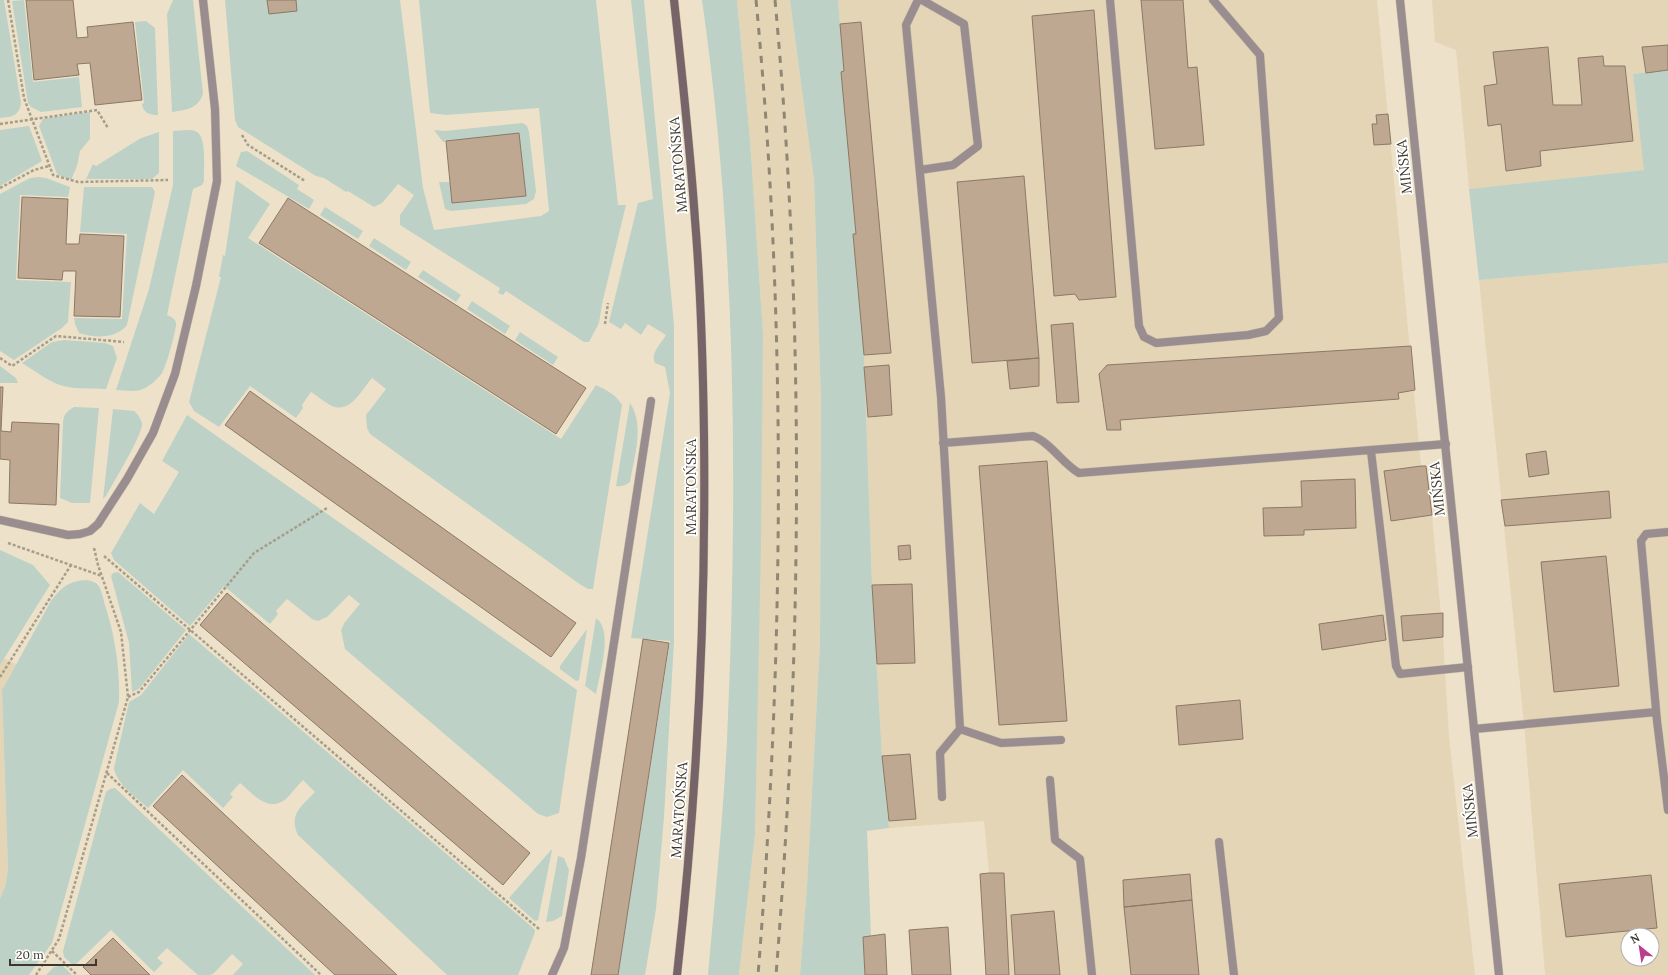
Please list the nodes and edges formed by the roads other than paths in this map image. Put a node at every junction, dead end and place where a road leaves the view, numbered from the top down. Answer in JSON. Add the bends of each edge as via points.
{"nodes":[{"id":1,"x":203,"y":0,"type":"edge"},
{"id":2,"x":674,"y":0,"type":"edge"},
{"id":3,"x":918,"y":0,"type":"edge"},
{"id":4,"x":922,"y":0,"type":"edge"},
{"id":5,"x":1110,"y":0,"type":"edge"},
{"id":6,"x":1213,"y":0,"type":"edge"},
{"id":7,"x":1400,"y":0,"type":"edge"},
{"id":8,"x":920,"y":170,"type":"junction"},
{"id":9,"x":651,"y":401,"type":"dead end"},
{"id":10,"x":943,"y":443,"type":"junction"},
{"id":11,"x":1446,"y":444,"type":"junction"},
{"id":12,"x":1371,"y":451,"type":"junction"},
{"id":13,"x":0,"y":520,"type":"edge"},
{"id":14,"x":1668,"y":532,"type":"edge"},
{"id":15,"x":1468,"y":667,"type":"junction"},
{"id":16,"x":1656,"y":712,"type":"junction"},
{"id":17,"x":960,"y":729,"type":"junction"},
{"id":18,"x":1474,"y":729,"type":"junction"},
{"id":19,"x":1060,"y":740,"type":"dead end"},
{"id":20,"x":1050,"y":780,"type":"dead end"},
{"id":21,"x":942,"y":797,"type":"dead end"},
{"id":22,"x":1668,"y":810,"type":"edge"},
{"id":23,"x":1219,"y":842,"type":"dead end"},
{"id":24,"x":552,"y":975,"type":"edge"},
{"id":25,"x":677,"y":975,"type":"edge"},
{"id":26,"x":1092,"y":975,"type":"edge"},
{"id":27,"x":1234,"y":975,"type":"edge"},
{"id":28,"x":1499,"y":975,"type":"edge"}],
"edges":[{"from":1,"to":13,"type":"street","via":[[215,109],[218,181],[175,374],[153,433],[127,479],[98,524],[90,531],[68,534]]},
{"from":2,"to":25,"type":"street","name":"MARATOŃSKA","via":[[696,222],[703,384],[705,520],[697,747]]},
{"from":3,"to":8,"type":"street","via":[[906,25]]},
{"from":4,"to":8,"type":"street","via":[[964,24],[978,146],[953,165]]},
{"from":5,"to":6,"type":"street","via":[[1139,326],[1144,337],[1156,343],[1248,335],[1266,331],[1279,318],[1260,55]]},
{"from":7,"to":11,"type":"street","name":"MIŃSKA"},
{"from":8,"to":10,"type":"street"},
{"from":9,"to":24,"type":"street","via":[[581,858],[564,948]]},
{"from":10,"to":12,"type":"street","via":[[1033,436],[1041,439],[1069,468],[1079,473]]},
{"from":10,"to":17,"type":"street"},
{"from":11,"to":12,"type":"street"},
{"from":11,"to":15,"type":"street","name":"MIŃSKA"},
{"from":12,"to":15,"type":"street","via":[[1396,666],[1400,674]]},
{"from":14,"to":16,"type":"street","via":[[1646,534],[1641,541]]},
{"from":15,"to":18,"type":"street","name":"MIŃSKA"},
{"from":16,"to":18,"type":"street"},
{"from":16,"to":22,"type":"street"},
{"from":17,"to":19,"type":"street","via":[[1001,743]]},
{"from":17,"to":21,"type":"street","via":[[940,753]]},
{"from":18,"to":28,"type":"street","name":"MIŃSKA"},
{"from":20,"to":26,"type":"street","via":[[1055,840],[1080,859]]},
{"from":23,"to":27,"type":"street"}]}
